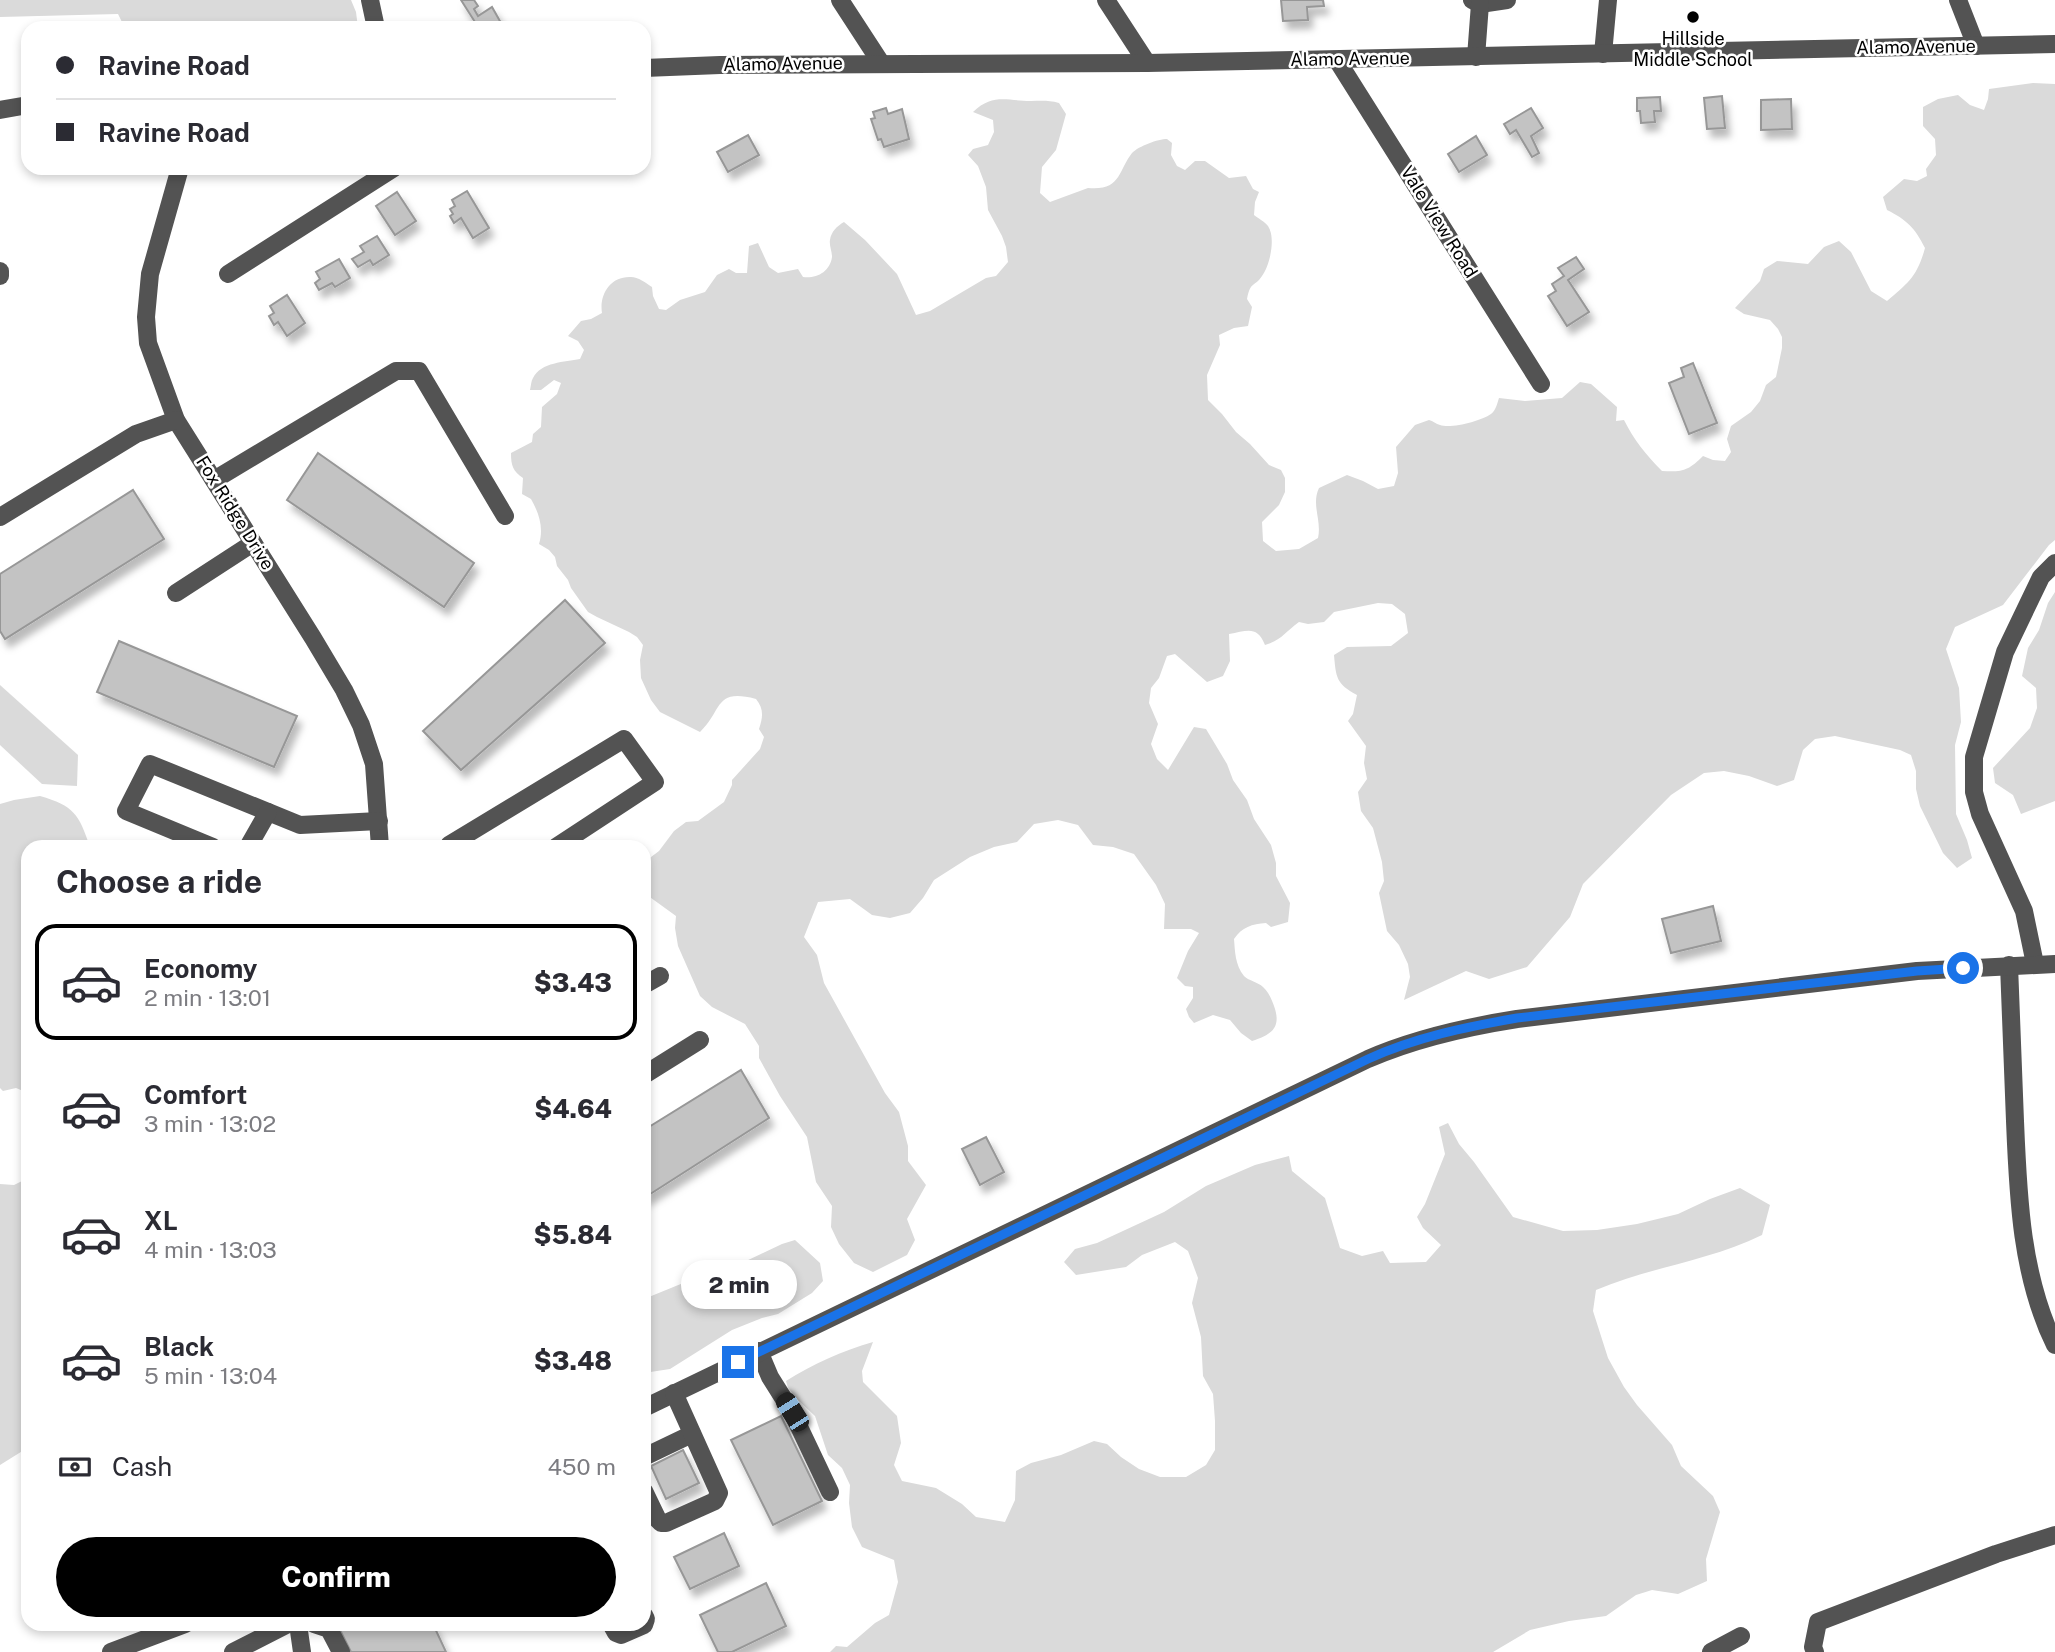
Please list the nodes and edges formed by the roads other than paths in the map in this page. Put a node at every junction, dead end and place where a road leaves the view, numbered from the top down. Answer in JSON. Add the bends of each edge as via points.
{"nodes":[{"id":1,"x":370,"y":0,"type":"edge"},
{"id":2,"x":840,"y":0,"type":"edge"},
{"id":3,"x":1106,"y":0,"type":"edge"},
{"id":4,"x":1507,"y":0,"type":"edge"},
{"id":5,"x":1608,"y":0,"type":"edge"},
{"id":6,"x":1958,"y":0,"type":"edge"},
{"id":7,"x":1476,"y":2,"type":"edge"},
{"id":8,"x":374,"y":21,"type":"edge"},
{"id":9,"x":2055,"y":44,"type":"edge"},
{"id":10,"x":1976,"y":46,"type":"junction"},
{"id":11,"x":1603,"y":54,"type":"junction"},
{"id":12,"x":1475,"y":57,"type":"junction"},
{"id":13,"x":1337,"y":60,"type":"junction"},
{"id":14,"x":881,"y":64,"type":"junction"},
{"id":15,"x":1147,"y":64,"type":"junction"},
{"id":16,"x":651,"y":68,"type":"edge"},
{"id":17,"x":21,"y":106,"type":"edge"},
{"id":18,"x":0,"y":110,"type":"edge"},
{"id":19,"x":178,"y":175,"type":"edge"},
{"id":20,"x":383,"y":175,"type":"edge"},
{"id":21,"x":0,"y":271,"type":"edge"},
{"id":22,"x":228,"y":274,"type":"dead end"},
{"id":23,"x":0,"y":276,"type":"edge"},
{"id":24,"x":1541,"y":384,"type":"dead end"},
{"id":25,"x":176,"y":420,"type":"junction"},
{"id":26,"x":214,"y":480,"type":"junction"},
{"id":27,"x":505,"y":516,"type":"dead end"},
{"id":28,"x":0,"y":517,"type":"edge"},
{"id":29,"x":253,"y":543,"type":"junction"},
{"id":30,"x":2055,"y":563,"type":"edge"},
{"id":31,"x":176,"y":593,"type":"dead end"},
{"id":32,"x":268,"y":812,"type":"junction"},
{"id":33,"x":379,"y":821,"type":"junction"},
{"id":34,"x":196,"y":840,"type":"edge"},
{"id":35,"x":251,"y":840,"type":"edge"},
{"id":36,"x":380,"y":840,"type":"edge"},
{"id":37,"x":457,"y":840,"type":"edge"},
{"id":38,"x":567,"y":840,"type":"edge"},
{"id":39,"x":2035,"y":964,"type":"junction"},
{"id":40,"x":2055,"y":964,"type":"edge"},
{"id":41,"x":2009,"y":965,"type":"junction"},
{"id":42,"x":660,"y":976,"type":"dead end"},
{"id":43,"x":651,"y":981,"type":"edge"},
{"id":44,"x":700,"y":1040,"type":"dead end"},
{"id":45,"x":651,"y":1071,"type":"edge"},
{"id":46,"x":2055,"y":1345,"type":"edge"},
{"id":47,"x":759,"y":1351,"type":"junction"},
{"id":48,"x":674,"y":1393,"type":"junction"},
{"id":49,"x":651,"y":1404,"type":"edge"},
{"id":50,"x":692,"y":1434,"type":"junction"},
{"id":51,"x":651,"y":1454,"type":"edge"},
{"id":52,"x":830,"y":1492,"type":"dead end"},
{"id":53,"x":651,"y":1507,"type":"edge"},
{"id":54,"x":2055,"y":1535,"type":"edge"},
{"id":55,"x":166,"y":1631,"type":"edge"},
{"id":56,"x":274,"y":1631,"type":"edge"},
{"id":57,"x":299,"y":1631,"type":"edge"},
{"id":58,"x":330,"y":1631,"type":"edge"},
{"id":59,"x":615,"y":1631,"type":"edge"},
{"id":60,"x":630,"y":1631,"type":"edge"},
{"id":61,"x":1741,"y":1636,"type":"dead end"},
{"id":62,"x":111,"y":1652,"type":"edge"},
{"id":63,"x":233,"y":1652,"type":"edge"},
{"id":64,"x":303,"y":1652,"type":"edge"},
{"id":65,"x":341,"y":1652,"type":"edge"},
{"id":66,"x":1711,"y":1652,"type":"edge"},
{"id":67,"x":1815,"y":1652,"type":"edge"}],
"edges":[{"from":1,"to":8,"type":"street"},
{"from":2,"to":14,"type":"street"},
{"from":3,"to":15,"type":"street"},
{"from":4,"to":7,"type":"street"},
{"from":5,"to":11,"type":"street"},
{"from":6,"to":10,"type":"street"},
{"from":7,"to":12,"type":"street"},
{"from":9,"to":10,"type":"street","name":"Alamo Avenue"},
{"from":10,"to":11,"type":"street","name":"Alamo Avenue"},
{"from":11,"to":12,"type":"street","name":"Alamo Avenue"},
{"from":12,"to":13,"type":"street","name":"Alamo Avenue"},
{"from":13,"to":15,"type":"street","name":"Alamo Avenue"},
{"from":13,"to":24,"type":"street","name":"Vale View Road"},
{"from":14,"to":15,"type":"street","name":"Alamo Avenue"},
{"from":14,"to":16,"type":"street","name":"Alamo Avenue"},
{"from":17,"to":18,"type":"street"},
{"from":19,"to":25,"type":"street","name":"Fox Ridge Drive","via":[[150,274],[146,317],[148,343]]},
{"from":20,"to":22,"type":"street"},
{"from":21,"to":23,"type":"street"},
{"from":25,"to":26,"type":"street","name":"Fox Ridge Drive"},
{"from":25,"to":28,"type":"street","via":[[136,434]]},
{"from":26,"to":27,"type":"street","via":[[396,371],[419,371]]},
{"from":26,"to":29,"type":"street","name":"Fox Ridge Drive"},
{"from":29,"to":31,"type":"street"},
{"from":29,"to":33,"type":"street","name":"Fox Ridge Drive","via":[[344,690],[360,725],[374,765]]},
{"from":30,"to":39,"type":"street","via":[[2041,577],[2005,652],[1974,757],[1974,792],[1980,814],[2024,911]]},
{"from":32,"to":33,"type":"street","via":[[300,825]]},
{"from":32,"to":34,"type":"street","via":[[150,764],[126,811]]},
{"from":32,"to":35,"type":"street"},
{"from":33,"to":36,"type":"street","name":"Fox Ridge Drive"},
{"from":37,"to":38,"type":"street","via":[[624,739],[655,782]]},
{"from":39,"to":40,"type":"street"},
{"from":39,"to":41,"type":"street"},
{"from":41,"to":46,"type":"street","via":[[2017,1182],[2024,1247]]},
{"from":41,"to":47,"type":"street","via":[[1917,971],[1517,1018],[1419,1039],[1368,1059]]},
{"from":42,"to":43,"type":"street"},
{"from":44,"to":45,"type":"street"},
{"from":47,"to":48,"type":"street"},
{"from":47,"to":52,"type":"street"},
{"from":48,"to":49,"type":"street"},
{"from":48,"to":50,"type":"street"},
{"from":50,"to":51,"type":"street"},
{"from":50,"to":53,"type":"street","via":[[719,1493],[715,1502],[666,1523],[657,1520]]},
{"from":54,"to":67,"type":"street","via":[[1818,1622]]},
{"from":55,"to":62,"type":"street"},
{"from":56,"to":63,"type":"street"},
{"from":57,"to":64,"type":"street"},
{"from":58,"to":65,"type":"street"},
{"from":59,"to":60,"type":"street","via":[[621,1635]]},
{"from":61,"to":66,"type":"street"}]}
